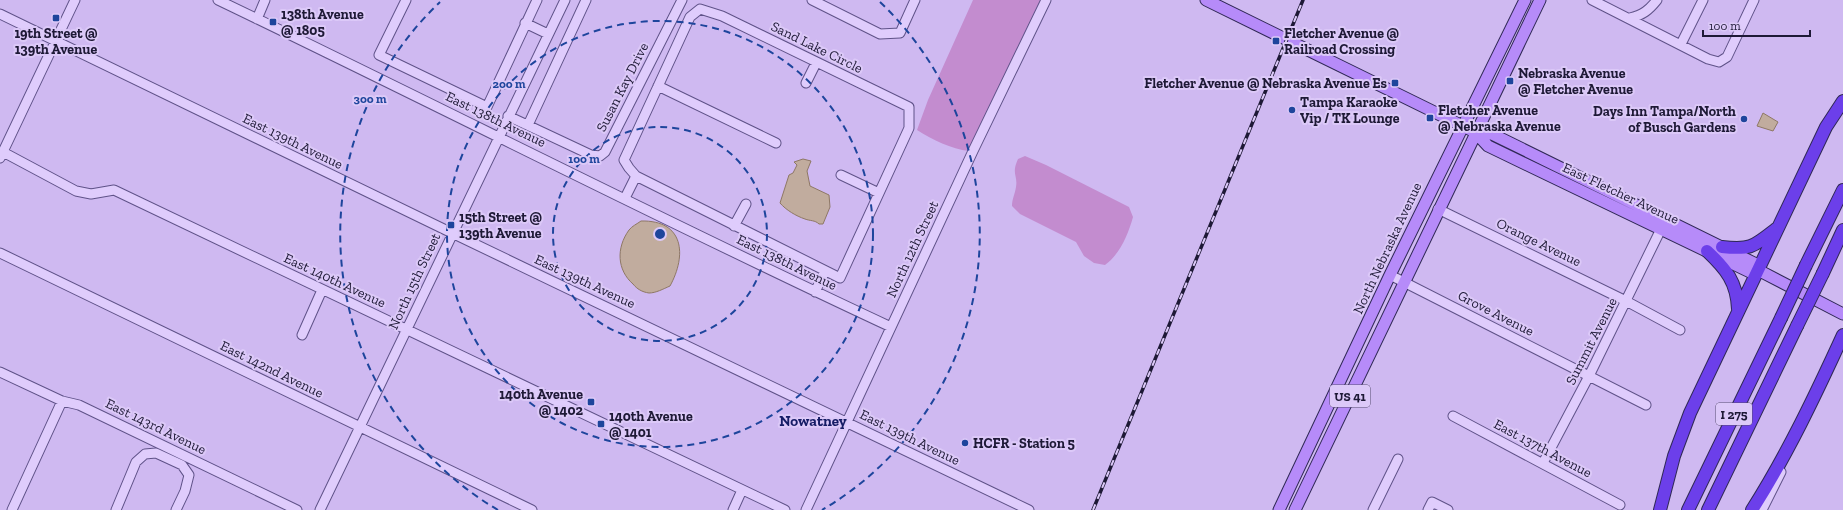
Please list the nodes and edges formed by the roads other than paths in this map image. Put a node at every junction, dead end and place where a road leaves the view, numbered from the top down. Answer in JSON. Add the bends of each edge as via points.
{"nodes":[{"id":1,"x":75,"y":0,"type":"edge"},
{"id":2,"x":218,"y":0,"type":"edge"},
{"id":3,"x":265,"y":0,"type":"edge"},
{"id":4,"x":406,"y":0,"type":"edge"},
{"id":5,"x":537,"y":0,"type":"edge"},
{"id":6,"x":565,"y":0,"type":"edge"},
{"id":7,"x":586,"y":0,"type":"edge"},
{"id":8,"x":682,"y":0,"type":"edge"},
{"id":9,"x":812,"y":0,"type":"edge"},
{"id":10,"x":915,"y":0,"type":"edge"},
{"id":11,"x":1046,"y":0,"type":"edge"},
{"id":12,"x":1206,"y":0,"type":"edge"},
{"id":13,"x":1525,"y":0,"type":"edge"},
{"id":14,"x":1540,"y":0,"type":"edge"},
{"id":15,"x":1592,"y":0,"type":"edge"},
{"id":16,"x":1657,"y":0,"type":"edge"},
{"id":17,"x":1703,"y":0,"type":"edge"},
{"id":18,"x":1754,"y":0,"type":"edge"},
{"id":19,"x":1607,"y":3,"type":"edge"},
{"id":20,"x":0,"y":14,"type":"edge"},
{"id":21,"x":1630,"y":18,"type":"junction"},
{"id":22,"x":257,"y":19,"type":"junction"},
{"id":23,"x":525,"y":23,"type":"junction"},
{"id":24,"x":548,"y":34,"type":"junction"},
{"id":25,"x":56,"y":41,"type":"junction"},
{"id":26,"x":1681,"y":44,"type":"junction"},
{"id":27,"x":816,"y":63,"type":"junction"},
{"id":28,"x":806,"y":82,"type":"dead end"},
{"id":29,"x":658,"y":86,"type":"junction"},
{"id":30,"x":1843,"y":101,"type":"edge"},
{"id":31,"x":508,"y":116,"type":"junction"},
{"id":32,"x":528,"y":125,"type":"junction"},
{"id":33,"x":1463,"y":126,"type":"junction"},
{"id":34,"x":1475,"y":132,"type":"junction"},
{"id":35,"x":499,"y":136,"type":"junction"},
{"id":36,"x":776,"y":143,"type":"dead end"},
{"id":37,"x":1,"y":155,"type":"edge"},
{"id":38,"x":841,"y":174,"type":"dead end"},
{"id":39,"x":636,"y":176,"type":"junction"},
{"id":40,"x":1843,"y":190,"type":"edge"},
{"id":41,"x":879,"y":193,"type":"junction"},
{"id":42,"x":625,"y":198,"type":"junction"},
{"id":43,"x":746,"y":204,"type":"dead end"},
{"id":44,"x":1438,"y":209,"type":"junction"},
{"id":45,"x":734,"y":226,"type":"junction"},
{"id":46,"x":1778,"y":226,"type":"junction"},
{"id":47,"x":1661,"y":229,"type":"junction"},
{"id":48,"x":1843,"y":230,"type":"edge"},
{"id":49,"x":452,"y":233,"type":"junction"},
{"id":50,"x":1722,"y":247,"type":"junction"},
{"id":51,"x":1707,"y":251,"type":"junction"},
{"id":52,"x":0,"y":253,"type":"edge"},
{"id":53,"x":1758,"y":270,"type":"junction"},
{"id":54,"x":825,"y":271,"type":"junction"},
{"id":55,"x":1390,"y":275,"type":"junction"},
{"id":56,"x":1404,"y":282,"type":"junction"},
{"id":57,"x":322,"y":290,"type":"junction"},
{"id":58,"x":815,"y":292,"type":"junction"},
{"id":59,"x":1626,"y":301,"type":"junction"},
{"id":60,"x":1738,"y":310,"type":"junction"},
{"id":61,"x":1374,"y":311,"type":"junction"},
{"id":62,"x":1843,"y":314,"type":"edge"},
{"id":63,"x":891,"y":327,"type":"junction"},
{"id":64,"x":406,"y":329,"type":"junction"},
{"id":65,"x":1680,"y":330,"type":"dead end"},
{"id":66,"x":302,"y":335,"type":"dead end"},
{"id":67,"x":1843,"y":335,"type":"edge"},
{"id":68,"x":1843,"y":357,"type":"edge"},
{"id":69,"x":0,"y":372,"type":"edge"},
{"id":70,"x":1826,"y":373,"type":"junction"},
{"id":71,"x":1589,"y":376,"type":"junction"},
{"id":72,"x":1357,"y":382,"type":"junction"},
{"id":73,"x":1333,"y":395,"type":"junction"},
{"id":74,"x":62,"y":401,"type":"junction"},
{"id":75,"x":1646,"y":405,"type":"dead end"},
{"id":76,"x":1453,"y":416,"type":"dead end"},
{"id":77,"x":846,"y":421,"type":"junction"},
{"id":78,"x":360,"y":426,"type":"junction"},
{"id":79,"x":1790,"y":441,"type":"junction"},
{"id":80,"x":1398,"y":459,"type":"dead end"},
{"id":81,"x":1543,"y":463,"type":"junction"},
{"id":82,"x":1308,"y":482,"type":"junction"},
{"id":83,"x":742,"y":490,"type":"junction"},
{"id":84,"x":1620,"y":504,"type":"dead end"},
{"id":85,"x":12,"y":510,"type":"edge"},
{"id":86,"x":116,"y":510,"type":"edge"},
{"id":87,"x":176,"y":510,"type":"edge"},
{"id":88,"x":297,"y":510,"type":"edge"},
{"id":89,"x":320,"y":510,"type":"edge"},
{"id":90,"x":532,"y":510,"type":"edge"},
{"id":91,"x":732,"y":510,"type":"edge"},
{"id":92,"x":785,"y":510,"type":"edge"},
{"id":93,"x":806,"y":510,"type":"edge"},
{"id":94,"x":1030,"y":510,"type":"edge"},
{"id":95,"x":1279,"y":510,"type":"edge"},
{"id":96,"x":1295,"y":510,"type":"edge"},
{"id":97,"x":1374,"y":510,"type":"edge"},
{"id":98,"x":1428,"y":510,"type":"edge"},
{"id":99,"x":1448,"y":510,"type":"edge"},
{"id":100,"x":1660,"y":510,"type":"edge"},
{"id":101,"x":1688,"y":510,"type":"edge"},
{"id":102,"x":1708,"y":510,"type":"edge"},
{"id":103,"x":1752,"y":510,"type":"edge"},
{"id":104,"x":1762,"y":510,"type":"edge"}],
"edges":[{"from":1,"to":25,"type":"street"},
{"from":2,"to":22,"type":"street","name":"East 138th Avenue"},
{"from":3,"to":22,"type":"street"},
{"from":4,"to":23,"type":"street","via":[[379,55],[487,107]]},
{"from":5,"to":23,"type":"street"},
{"from":6,"to":24,"type":"street","name":"North 15th Street"},
{"from":7,"to":32,"type":"street"},
{"from":8,"to":32,"type":"street","name":"Susan Kay Drive","via":[[605,152],[600,156],[590,155]]},
{"from":9,"to":10,"type":"street","via":[[880,34],[900,33]]},
{"from":11,"to":63,"type":"street","name":"North 12th Street"},
{"from":12,"to":33,"type":"main road","name":"East Fletcher Avenue"},
{"from":13,"to":33,"type":"main road","name":"North Nebraska Avenue","number":"US 41"},
{"from":14,"to":34,"type":"main road","name":"North Nebraska Avenue","number":"US 41"},
{"from":15,"to":19,"type":"street"},
{"from":16,"to":21,"type":"street","via":[[1648,11]]},
{"from":17,"to":26,"type":"street"},
{"from":18,"to":26,"type":"street","via":[[1728,57],[1719,62],[1708,59]]},
{"from":19,"to":21,"type":"street"},
{"from":20,"to":25,"type":"street","name":"East 139th Avenue"},
{"from":21,"to":26,"type":"street"},
{"from":22,"to":35,"type":"street","name":"East 138th Avenue"},
{"from":23,"to":24,"type":"street"},
{"from":24,"to":31,"type":"street","name":"North 15th Street"},
{"from":25,"to":37,"type":"street"},
{"from":25,"to":49,"type":"street","name":"East 139th Avenue"},
{"from":27,"to":28,"type":"street"},
{"from":27,"to":29,"type":"street","name":"Sand Lake Circle","via":[[722,16],[700,9],[690,17]]},
{"from":27,"to":41,"type":"street","name":"Sand Lake Circle","via":[[909,108],[909,128]]},
{"from":29,"to":36,"type":"street"},
{"from":29,"to":39,"type":"street","name":"Sand Lake Circle","via":[[624,160]]},
{"from":30,"to":46,"type":"highway","via":[[1826,127]]},
{"from":31,"to":32,"type":"street","name":"Susan Kay Drive"},
{"from":31,"to":35,"type":"street","name":"North 15th Street"},
{"from":33,"to":34,"type":"main road","name":"East Fletcher Avenue"},
{"from":33,"to":55,"type":"main road","name":"North Nebraska Avenue","number":"US 41"},
{"from":34,"to":44,"type":"main road","name":"North Nebraska Avenue","number":"US 41"},
{"from":34,"to":47,"type":"main road","name":"East Fletcher Avenue","via":[[1488,146]]},
{"from":34,"to":50,"type":"main road","name":"East Fletcher Avenue","via":[[1492,134]]},
{"from":35,"to":42,"type":"street","name":"East 138th Avenue"},
{"from":35,"to":49,"type":"street","name":"North 15th Street"},
{"from":37,"to":57,"type":"street","name":"East 140th Avenue","via":[[86,194],[114,190]]},
{"from":38,"to":41,"type":"street"},
{"from":39,"to":42,"type":"street"},
{"from":39,"to":45,"type":"street","name":"Sand Lake Circle"},
{"from":40,"to":101,"type":"highway","number":"I 275","bridge":true},
{"from":41,"to":54,"type":"street","name":"Sand Lake Circle","via":[[840,278]]},
{"from":42,"to":58,"type":"street","name":"East 138th Avenue"},
{"from":43,"to":45,"type":"street"},
{"from":44,"to":56,"type":"main road","name":"North Nebraska Avenue","number":"US 41"},
{"from":44,"to":59,"type":"street","name":"Orange Avenue"},
{"from":45,"to":54,"type":"street","name":"Sand Lake Circle"},
{"from":46,"to":50,"type":"highway","via":[[1750,247]]},
{"from":46,"to":53,"type":"highway"},
{"from":47,"to":51,"type":"main road","name":"East Fletcher Avenue"},
{"from":47,"to":59,"type":"street","name":"Summit Avenue"},
{"from":48,"to":102,"type":"highway","number":"I 275","bridge":true},
{"from":49,"to":64,"type":"street","name":"North 15th Street"},
{"from":49,"to":77,"type":"street","name":"East 139th Avenue"},
{"from":50,"to":53,"type":"main road","name":"East Fletcher Avenue","via":[[1754,263]]},
{"from":51,"to":53,"type":"main road","name":"East Fletcher Avenue","via":[[1750,272]]},
{"from":51,"to":60,"type":"highway","via":[[1732,279]]},
{"from":52,"to":78,"type":"street","name":"East 142nd Avenue"},
{"from":53,"to":60,"type":"highway"},
{"from":53,"to":62,"type":"main road","name":"East Fletcher Avenue"},
{"from":54,"to":58,"type":"street"},
{"from":55,"to":56,"type":"street","name":"Grove Avenue"},
{"from":55,"to":61,"type":"main road","name":"North Nebraska Avenue","number":"US 41"},
{"from":56,"to":71,"type":"street","name":"Grove Avenue"},
{"from":56,"to":72,"type":"main road","name":"North Nebraska Avenue","number":"US 41"},
{"from":57,"to":64,"type":"street","name":"East 140th Avenue"},
{"from":57,"to":66,"type":"street"},
{"from":58,"to":63,"type":"street","name":"East 138th Avenue"},
{"from":59,"to":65,"type":"street","name":"Orange Avenue"},
{"from":59,"to":71,"type":"street","name":"Summit Avenue"},
{"from":60,"to":100,"type":"highway","via":[[1684,427]]},
{"from":61,"to":72,"type":"main road","via":[[1372,327],[1353,373]]},
{"from":61,"to":73,"type":"main road","name":"North Nebraska Avenue","number":"US 41"},
{"from":63,"to":77,"type":"street","name":"North 12th Street"},
{"from":64,"to":78,"type":"street","name":"North 15th Street"},
{"from":64,"to":83,"type":"street","name":"East 140th Avenue"},
{"from":67,"to":70,"type":"highway"},
{"from":68,"to":70,"type":"highway"},
{"from":69,"to":74,"type":"street","name":"East 143rd Avenue"},
{"from":70,"to":79,"type":"highway"},
{"from":71,"to":75,"type":"street","name":"Grove Avenue"},
{"from":71,"to":81,"type":"street","name":"Summit Avenue"},
{"from":72,"to":82,"type":"main road","name":"North Nebraska Avenue","number":"US 41"},
{"from":73,"to":82,"type":"main road","via":[[1334,411],[1322,434]]},
{"from":73,"to":95,"type":"main road","name":"North Nebraska Avenue","number":"US 41"},
{"from":74,"to":85,"type":"street"},
{"from":74,"to":88,"type":"street","name":"East 143rd Avenue","via":[[80,405]]},
{"from":76,"to":81,"type":"street","name":"East 137th Avenue"},
{"from":77,"to":93,"type":"street","name":"North 12th Street"},
{"from":77,"to":94,"type":"street","name":"East 139th Avenue"},
{"from":78,"to":89,"type":"street","name":"North 15th Street"},
{"from":78,"to":90,"type":"street","name":"East 142nd Avenue"},
{"from":79,"to":103,"type":"highway"},
{"from":79,"to":104,"type":"street","via":[[1791,451]]},
{"from":80,"to":97,"type":"street"},
{"from":81,"to":84,"type":"street","name":"East 137th Avenue"},
{"from":82,"to":96,"type":"main road","name":"North Nebraska Avenue","number":"US 41"},
{"from":83,"to":91,"type":"street"},
{"from":83,"to":92,"type":"street","name":"East 140th Avenue"},
{"from":86,"to":87,"type":"street","via":[[136,462],[145,454],[156,453],[182,465],[188,475],[185,491]]},
{"from":98,"to":99,"type":"street","via":[[1432,502]]}]}
